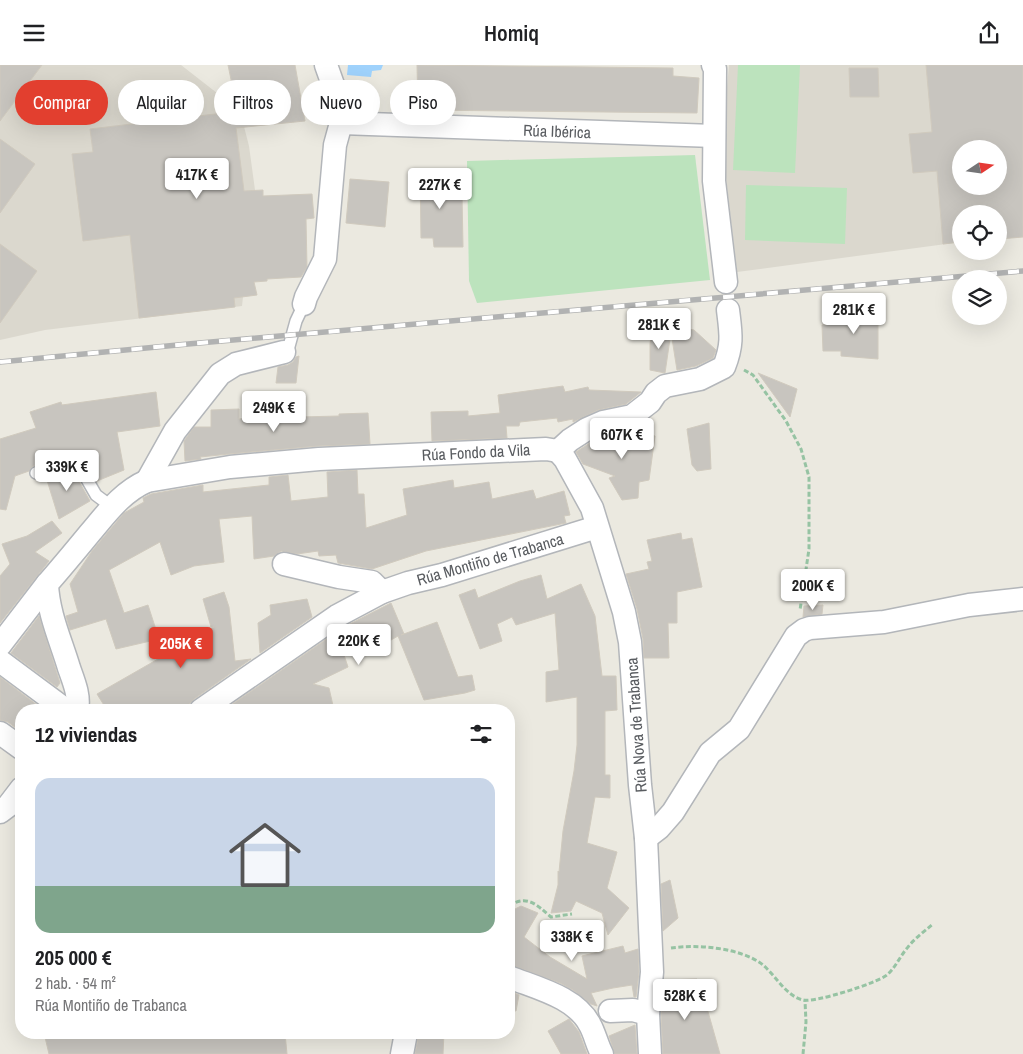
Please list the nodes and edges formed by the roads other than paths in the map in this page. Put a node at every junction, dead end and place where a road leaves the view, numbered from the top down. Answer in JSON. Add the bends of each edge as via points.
{"nodes":[{"id":1,"x":326,"y":65,"type":"edge"},
{"id":2,"x":714,"y":65,"type":"edge"},
{"id":3,"x":331,"y":80,"type":"edge"},
{"id":4,"x":380,"y":124,"type":"edge"},
{"id":5,"x":340,"y":125,"type":"edge"},
{"id":6,"x":714,"y":136,"type":"junction"},
{"id":7,"x":726,"y":282,"type":"dead end"},
{"id":8,"x":304,"y":304,"type":"joint"},
{"id":9,"x":728,"y":310,"type":"dead end"},
{"id":10,"x":284,"y":352,"type":"joint"},
{"id":11,"x":558,"y":451,"type":"junction"},
{"id":12,"x":36,"y":473,"type":"dead end"},
{"id":13,"x":147,"y":481,"type":"junction"},
{"id":14,"x":112,"y":507,"type":"junction"},
{"id":15,"x":597,"y":527,"type":"junction"},
{"id":16,"x":284,"y":564,"type":"dead end"},
{"id":17,"x":48,"y":584,"type":"junction"},
{"id":18,"x":382,"y":592,"type":"junction"},
{"id":19,"x":1023,"y":599,"type":"edge"},
{"id":20,"x":0,"y":645,"type":"edge"},
{"id":21,"x":0,"y":661,"type":"edge"},
{"id":22,"x":58,"y":704,"type":"edge"},
{"id":23,"x":78,"y":704,"type":"edge"},
{"id":24,"x":210,"y":704,"type":"edge"},
{"id":25,"x":0,"y":733,"type":"edge"},
{"id":26,"x":15,"y":744,"type":"edge"},
{"id":27,"x":646,"y":837,"type":"junction"},
{"id":28,"x":515,"y":979,"type":"edge"},
{"id":29,"x":610,"y":1011,"type":"dead end"},
{"id":30,"x":648,"y":1014,"type":"junction"},
{"id":31,"x":405,"y":1039,"type":"edge"},
{"id":32,"x":402,"y":1054,"type":"edge"},
{"id":33,"x":602,"y":1054,"type":"edge"},
{"id":34,"x":650,"y":1054,"type":"edge"}],
"edges":[{"from":1,"to":3,"type":"street"},
{"from":2,"to":6,"type":"street"},
{"from":4,"to":6,"type":"street","name":"Rúa Ibérica"},
{"from":5,"to":8,"type":"street","via":[[335,145],[326,259]]},
{"from":6,"to":7,"type":"street","via":[[714,181]]},
{"from":8,"to":10,"type":"lane","via":[[288,350]]},
{"from":9,"to":11,"type":"street","via":[[731,345],[724,367],[700,379],[665,386],[632,416],[587,429]]},
{"from":10,"to":13,"type":"street","via":[[236,364],[220,374],[175,431]]},
{"from":11,"to":13,"type":"street","name":"Rúa Fondo da Vila","via":[[319,459],[230,467]]},
{"from":11,"to":15,"type":"street","name":"Rúa Nova de Trabanca","via":[[592,509]]},
{"from":12,"to":14,"type":"lane","via":[[68,461],[77,462],[96,495]]},
{"from":13,"to":14,"type":"street","name":"Rúa Fondo da Vila","via":[[125,493]]},
{"from":14,"to":17,"type":"street","name":"Rúa Fondo da Vila"},
{"from":15,"to":18,"type":"street","name":"Rúa Montiño de Trabanca"},
{"from":15,"to":27,"type":"street","name":"Rúa Nova de Trabanca","via":[[624,612],[630,642]]},
{"from":16,"to":18,"type":"street","via":[[372,582]]},
{"from":17,"to":20,"type":"street","name":"Rúa Fondo da Vila"},
{"from":17,"to":23,"type":"street","via":[[48,597]]},
{"from":18,"to":24,"type":"street","name":"Rúa Montiño de Trabanca","via":[[337,616]]},
{"from":19,"to":27,"type":"street","via":[[969,605],[884,622],[804,630],[796,636],[740,729],[710,753],[673,812],[659,829]]},
{"from":21,"to":22,"type":"street"},
{"from":25,"to":26,"type":"street"},
{"from":27,"to":30,"type":"street","name":"Rúa Nova de Trabanca","via":[[652,955]]},
{"from":28,"to":33,"type":"street","via":[[570,1002],[579,1009],[590,1025]]},
{"from":29,"to":30,"type":"street","via":[[633,1010]]},
{"from":30,"to":34,"type":"street","name":"Rúa Nova de Trabanca"},
{"from":31,"to":32,"type":"street"}]}
